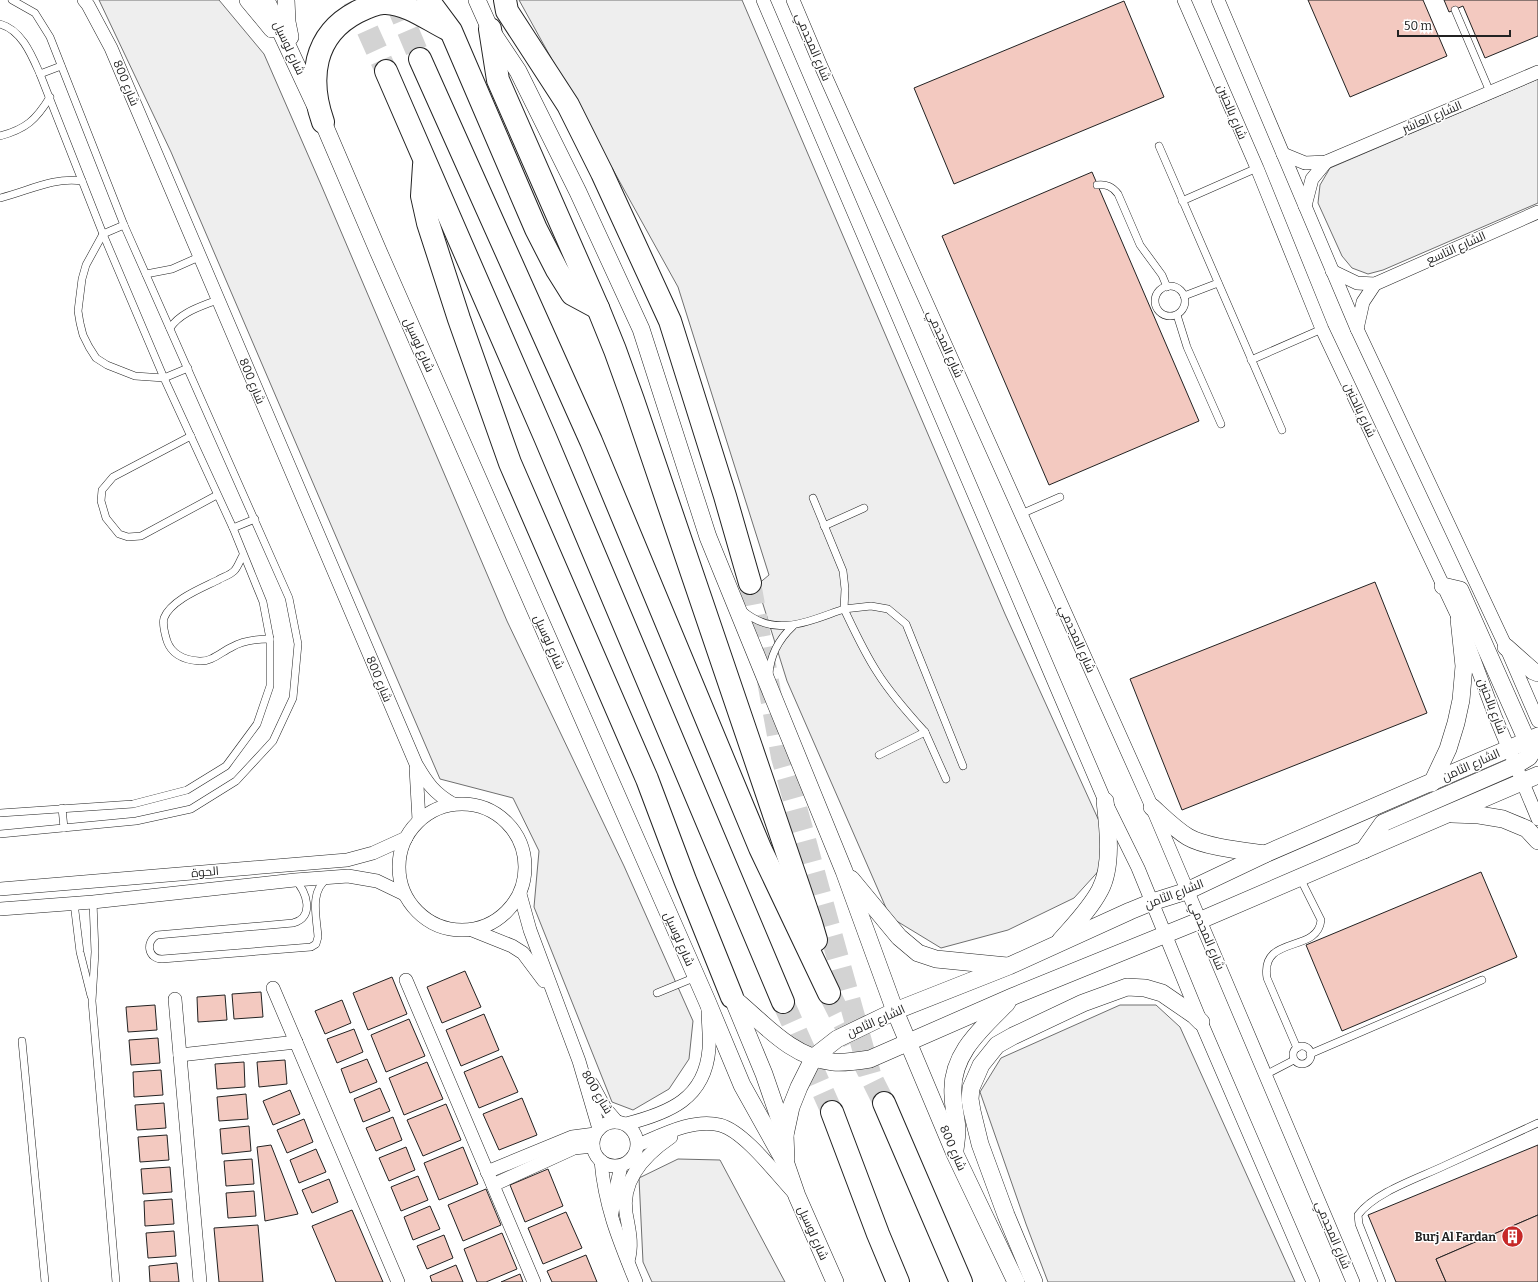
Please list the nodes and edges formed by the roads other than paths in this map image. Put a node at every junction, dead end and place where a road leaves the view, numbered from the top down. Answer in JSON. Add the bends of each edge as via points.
{"nodes":[{"id":1,"x":12,"y":0,"type":"edge"},
{"id":2,"x":84,"y":0,"type":"edge"},
{"id":3,"x":248,"y":0,"type":"edge"},
{"id":4,"x":266,"y":0,"type":"edge"},
{"id":5,"x":286,"y":0,"type":"edge"},
{"id":6,"x":428,"y":0,"type":"edge"},
{"id":7,"x":477,"y":0,"type":"edge"},
{"id":8,"x":505,"y":0,"type":"edge"},
{"id":9,"x":763,"y":0,"type":"edge"},
{"id":10,"x":793,"y":0,"type":"edge"},
{"id":11,"x":1184,"y":0,"type":"edge"},
{"id":12,"x":1218,"y":0,"type":"edge"},
{"id":13,"x":1455,"y":10,"type":"dead end"},
{"id":14,"x":0,"y":24,"type":"edge"},
{"id":15,"x":490,"y":29,"type":"junction"},
{"id":16,"x":451,"y":31,"type":"junction"},
{"id":17,"x":293,"y":55,"type":"junction"},
{"id":18,"x":420,"y":59,"type":"tunnel mouth"},
{"id":19,"x":61,"y":66,"type":"junction"},
{"id":20,"x":386,"y":72,"type":"tunnel mouth"},
{"id":21,"x":1538,"y":72,"type":"edge"},
{"id":22,"x":40,"y":74,"type":"junction"},
{"id":23,"x":1490,"y":92,"type":"junction"},
{"id":24,"x":50,"y":97,"type":"junction"},
{"id":25,"x":323,"y":122,"type":"junction"},
{"id":26,"x":0,"y":136,"type":"edge"},
{"id":27,"x":1159,"y":146,"type":"dead end"},
{"id":28,"x":1283,"y":154,"type":"junction"},
{"id":29,"x":425,"y":162,"type":"junction"},
{"id":30,"x":1326,"y":162,"type":"junction"},
{"id":31,"x":1257,"y":168,"type":"junction"},
{"id":32,"x":82,"y":181,"type":"junction"},
{"id":33,"x":1097,"y":185,"type":"dead end"},
{"id":34,"x":0,"y":198,"type":"edge"},
{"id":35,"x":1182,"y":201,"type":"junction"},
{"id":36,"x":1305,"y":206,"type":"junction"},
{"id":37,"x":1538,"y":212,"type":"edge"},
{"id":38,"x":124,"y":225,"type":"junction"},
{"id":39,"x":103,"y":234,"type":"junction"},
{"id":40,"x":199,"y":257,"type":"junction"},
{"id":41,"x":1332,"y":271,"type":"junction"},
{"id":42,"x":146,"y":274,"type":"junction"},
{"id":43,"x":1218,"y":283,"type":"junction"},
{"id":44,"x":1375,"y":284,"type":"junction"},
{"id":45,"x":1167,"y":287,"type":"junction"},
{"id":46,"x":1184,"y":296,"type":"junction"},
{"id":47,"x":217,"y":300,"type":"junction"},
{"id":48,"x":598,"y":308,"type":"junction"},
{"id":49,"x":1177,"y":315,"type":"junction"},
{"id":50,"x":170,"y":328,"type":"junction"},
{"id":51,"x":1322,"y":329,"type":"junction"},
{"id":52,"x":1357,"y":329,"type":"junction"},
{"id":53,"x":1251,"y":360,"type":"junction"},
{"id":54,"x":188,"y":368,"type":"junction"},
{"id":55,"x":164,"y":378,"type":"junction"},
{"id":56,"x":1221,"y":424,"type":"dead end"},
{"id":57,"x":1282,"y":430,"type":"dead end"},
{"id":58,"x":191,"y":436,"type":"junction"},
{"id":59,"x":217,"y":494,"type":"junction"},
{"id":60,"x":1060,"y":497,"type":"dead end"},
{"id":61,"x":813,"y":498,"type":"dead end"},
{"id":62,"x":864,"y":508,"type":"dead end"},
{"id":63,"x":1021,"y":514,"type":"junction"},
{"id":64,"x":255,"y":519,"type":"junction"},
{"id":65,"x":824,"y":526,"type":"junction"},
{"id":66,"x":233,"y":528,"type":"junction"},
{"id":67,"x":243,"y":555,"type":"junction"},
{"id":68,"x":750,"y":583,"type":"tunnel mouth"},
{"id":69,"x":1443,"y":586,"type":"junction"},
{"id":70,"x":737,"y":606,"type":"junction"},
{"id":71,"x":844,"y":609,"type":"junction"},
{"id":72,"x":1459,"y":619,"type":"junction"},
{"id":73,"x":793,"y":626,"type":"junction"},
{"id":74,"x":270,"y":639,"type":"junction"},
{"id":75,"x":1506,"y":647,"type":"junction"},
{"id":76,"x":1538,"y":673,"type":"edge"},
{"id":77,"x":770,"y":689,"type":"junction"},
{"id":78,"x":1538,"y":721,"type":"edge"},
{"id":79,"x":925,"y":732,"type":"junction"},
{"id":80,"x":1509,"y":749,"type":"junction"},
{"id":81,"x":879,"y":755,"type":"dead end"},
{"id":82,"x":1533,"y":757,"type":"edge"},
{"id":83,"x":416,"y":764,"type":"junction"},
{"id":84,"x":963,"y":766,"type":"dead end"},
{"id":85,"x":946,"y":780,"type":"dead end"},
{"id":86,"x":1432,"y":783,"type":"junction"},
{"id":87,"x":1105,"y":801,"type":"junction"},
{"id":88,"x":453,"y":804,"type":"junction"},
{"id":89,"x":1152,"y":807,"type":"junction"},
{"id":90,"x":62,"y":808,"type":"junction"},
{"id":91,"x":2,"y":812,"type":"edge"},
{"id":92,"x":1448,"y":814,"type":"junction"},
{"id":93,"x":1538,"y":819,"type":"edge"},
{"id":94,"x":419,"y":820,"type":"junction"},
{"id":95,"x":64,"y":828,"type":"junction"},
{"id":96,"x":0,"y":834,"type":"edge"},
{"id":97,"x":406,"y":838,"type":"junction"},
{"id":98,"x":1538,"y":841,"type":"edge"},
{"id":99,"x":1364,"y":850,"type":"junction"},
{"id":100,"x":1265,"y":854,"type":"junction"},
{"id":101,"x":844,"y":871,"type":"junction"},
{"id":102,"x":331,"y":878,"type":"junction"},
{"id":103,"x":1300,"y":878,"type":"junction"},
{"id":104,"x":295,"y":880,"type":"junction"},
{"id":105,"x":91,"y":881,"type":"junction"},
{"id":106,"x":72,"y":883,"type":"junction"},
{"id":107,"x":0,"y":889,"type":"edge"},
{"id":108,"x":1188,"y":891,"type":"junction"},
{"id":109,"x":404,"y":894,"type":"junction"},
{"id":110,"x":520,"y":894,"type":"junction"},
{"id":111,"x":93,"y":902,"type":"junction"},
{"id":112,"x":1152,"y":902,"type":"junction"},
{"id":113,"x":74,"y":903,"type":"junction"},
{"id":114,"x":0,"y":909,"type":"edge"},
{"id":115,"x":1201,"y":920,"type":"junction"},
{"id":116,"x":472,"y":930,"type":"junction"},
{"id":117,"x":1165,"y":935,"type":"junction"},
{"id":118,"x":1056,"y":945,"type":"junction"},
{"id":119,"x":1009,"y":966,"type":"junction"},
{"id":120,"x":696,"y":977,"type":"junction"},
{"id":121,"x":406,"y":980,"type":"dead end"},
{"id":122,"x":1482,"y":980,"type":"dead end"},
{"id":123,"x":273,"y":988,"type":"dead end"},
{"id":124,"x":657,"y":993,"type":"dead end"},
{"id":125,"x":554,"y":994,"type":"junction"},
{"id":126,"x":1014,"y":996,"type":"junction"},
{"id":127,"x":732,"y":997,"type":"junction"},
{"id":128,"x":176,"y":999,"type":"dead end"},
{"id":129,"x":92,"y":1000,"type":"junction"},
{"id":130,"x":707,"y":1001,"type":"junction"},
{"id":131,"x":783,"y":1002,"type":"tunnel mouth"},
{"id":132,"x":896,"y":1011,"type":"junction"},
{"id":133,"x":1201,"y":1022,"type":"junction"},
{"id":134,"x":22,"y":1041,"type":"dead end"},
{"id":135,"x":296,"y":1042,"type":"junction"},
{"id":136,"x":909,"y":1042,"type":"junction"},
{"id":137,"x":1297,"y":1048,"type":"junction"},
{"id":138,"x":1310,"y":1054,"type":"junction"},
{"id":139,"x":180,"y":1055,"type":"junction"},
{"id":140,"x":814,"y":1057,"type":"junction"},
{"id":141,"x":1294,"y":1060,"type":"junction"},
{"id":142,"x":579,"y":1061,"type":"junction"},
{"id":143,"x":1265,"y":1075,"type":"junction"},
{"id":144,"x":884,"y":1103,"type":"tunnel mouth"},
{"id":145,"x":832,"y":1112,"type":"tunnel mouth"},
{"id":146,"x":621,"y":1123,"type":"junction"},
{"id":147,"x":1538,"y":1123,"type":"edge"},
{"id":148,"x":684,"y":1127,"type":"junction"},
{"id":149,"x":785,"y":1135,"type":"junction"},
{"id":150,"x":596,"y":1136,"type":"junction"},
{"id":151,"x":638,"y":1144,"type":"junction"},
{"id":152,"x":955,"y":1154,"type":"junction"},
{"id":153,"x":601,"y":1161,"type":"junction"},
{"id":154,"x":786,"y":1164,"type":"junction"},
{"id":155,"x":621,"y":1166,"type":"junction"},
{"id":156,"x":487,"y":1172,"type":"junction"},
{"id":157,"x":493,"y":1185,"type":"junction"},
{"id":158,"x":797,"y":1196,"type":"junction"},
{"id":159,"x":612,"y":1221,"type":"junction"},
{"id":160,"x":628,"y":1261,"type":"junction"},
{"id":161,"x":45,"y":1282,"type":"edge"},
{"id":162,"x":116,"y":1282,"type":"edge"},
{"id":163,"x":200,"y":1282,"type":"edge"},
{"id":164,"x":398,"y":1282,"type":"edge"},
{"id":165,"x":534,"y":1282,"type":"edge"},
{"id":166,"x":636,"y":1282,"type":"edge"},
{"id":167,"x":835,"y":1282,"type":"edge"},
{"id":168,"x":898,"y":1282,"type":"edge"},
{"id":169,"x":960,"y":1282,"type":"edge"},
{"id":170,"x":1016,"y":1282,"type":"edge"},
{"id":171,"x":1034,"y":1282,"type":"edge"},
{"id":172,"x":1313,"y":1282,"type":"edge"},
{"id":173,"x":1353,"y":1282,"type":"edge"},
{"id":174,"x":1382,"y":1282,"type":"edge"}],
"edges":[{"from":1,"to":19,"type":"lane","via":[[35,13],[50,37]]},
{"from":2,"to":40,"type":"street","name":"شارع 800","via":[[111,48]]},
{"from":3,"to":17,"type":"street"},
{"from":4,"to":17,"type":"street","name":"شارع لوسيل"},
{"from":5,"to":17,"type":"street"},
{"from":6,"to":16,"type":"highway"},
{"from":7,"to":15,"type":"street"},
{"from":8,"to":68,"type":"highway","via":[[507,10],[568,105],[670,321]]},
{"from":9,"to":87,"type":"street"},
{"from":10,"to":63,"type":"street","name":"شارع المجدمي"},
{"from":11,"to":31,"type":"street","name":"شارع بالحنين"},
{"from":12,"to":28,"type":"street"},
{"from":13,"to":23,"type":"lane"},
{"from":14,"to":22,"type":"lane","via":[[20,37],[31,53]]},
{"from":15,"to":48,"type":"highway","via":[[498,80]]},
{"from":15,"to":70,"type":"street","via":[[518,71],[578,192],[641,329],[708,537]]},
{"from":16,"to":25,"type":"highway","via":[[408,8],[385,2],[366,7],[347,17],[321,47],[316,67],[316,98]]},
{"from":16,"to":48,"type":"highway","via":[[536,229],[557,270],[572,294]]},
{"from":17,"to":25,"type":"street","name":"شارع لوسيل"},
{"from":18,"to":48,"type":"highway","via":[[590,441],[760,848],[825,987],[811,922],[633,400]]},
{"from":19,"to":22,"type":"lane"},
{"from":19,"to":38,"type":"lane"},
{"from":20,"to":29,"type":"highway"},
{"from":21,"to":23,"type":"street","name":"الشارع العاشر"},
{"from":22,"to":24,"type":"lane"},
{"from":23,"to":30,"type":"street","name":"الشارع العاشر"},
{"from":24,"to":26,"type":"lane","via":[[32,121]]},
{"from":24,"to":32,"type":"lane"},
{"from":25,"to":120,"type":"street","name":"شارع لوسيل"},
{"from":27,"to":35,"type":"lane"},
{"from":28,"to":30,"type":"street","name":"الشارع العاشر","via":[[1305,163]]},
{"from":28,"to":36,"type":"street"},
{"from":29,"to":127,"type":"highway","via":[[422,196],[428,223],[510,463],[647,779],[684,880]]},
{"from":29,"to":131,"type":"highway","via":[[545,437]]},
{"from":30,"to":36,"type":"street","name":"الشارع العاشر","via":[[1312,179]]},
{"from":31,"to":35,"type":"lane"},
{"from":31,"to":51,"type":"street","name":"شارع بالحنين"},
{"from":32,"to":34,"type":"lane","via":[[56,180]]},
{"from":32,"to":39,"type":"lane"},
{"from":33,"to":45,"type":"lane","via":[[1107,185],[1115,190],[1140,245],[1162,275]]},
{"from":35,"to":43,"type":"lane"},
{"from":36,"to":41,"type":"street"},
{"from":37,"to":44,"type":"street","name":"الشارع التاسع"},
{"from":38,"to":39,"type":"lane"},
{"from":38,"to":42,"type":"lane"},
{"from":39,"to":55,"type":"lane"},
{"from":39,"to":55,"type":"lane","via":[[86,265],[82,279],[78,311],[83,335],[96,358],[107,365],[135,376]]},
{"from":40,"to":42,"type":"lane","via":[[172,269]]},
{"from":40,"to":47,"type":"street","name":"شارع 800"},
{"from":41,"to":44,"type":"street","name":"الشارع التاسع","via":[[1357,283]]},
{"from":41,"to":52,"type":"street"},
{"from":42,"to":50,"type":"lane"},
{"from":43,"to":46,"type":"lane"},
{"from":43,"to":53,"type":"lane"},
{"from":44,"to":52,"type":"street","via":[[1363,302]]},
{"from":45,"to":46,"type":"lane","via":[[1177,288]]},
{"from":45,"to":49,"type":"lane","via":[[1156,295],[1157,309],[1168,317]]},
{"from":46,"to":49,"type":"lane","via":[[1184,307]]},
{"from":47,"to":50,"type":"lane","via":[[188,312]]},
{"from":47,"to":83,"type":"street","name":"شارع 800"},
{"from":49,"to":56,"type":"lane"},
{"from":50,"to":54,"type":"lane"},
{"from":51,"to":53,"type":"lane"},
{"from":51,"to":69,"type":"street","name":"شارع بالحنين"},
{"from":52,"to":75,"type":"street"},
{"from":53,"to":57,"type":"lane"},
{"from":54,"to":55,"type":"lane"},
{"from":54,"to":64,"type":"lane"},
{"from":55,"to":58,"type":"lane"},
{"from":58,"to":59,"type":"lane"},
{"from":58,"to":59,"type":"lane","via":[[113,477],[102,490],[101,502],[106,518],[119,534],[128,537],[141,536]]},
{"from":59,"to":66,"type":"lane"},
{"from":60,"to":63,"type":"lane"},
{"from":61,"to":65,"type":"lane"},
{"from":62,"to":65,"type":"lane"},
{"from":63,"to":89,"type":"street","name":"شارع المجدمي"},
{"from":64,"to":66,"type":"lane"},
{"from":64,"to":95,"type":"lane","via":[[290,598],[298,644],[293,698],[273,741],[236,781],[190,809],[136,821]]},
{"from":65,"to":71,"type":"lane","via":[[843,571],[846,589]]},
{"from":66,"to":67,"type":"lane"},
{"from":67,"to":74,"type":"lane","via":[[263,602]]},
{"from":67,"to":74,"type":"lane","via":[[233,572],[188,595],[171,607],[164,618],[164,631],[170,649],[178,656],[200,661],[211,659],[245,641]]},
{"from":69,"to":72,"type":"street","name":"شارع بالحنين"},
{"from":69,"to":82,"type":"street","via":[[1460,590]]},
{"from":70,"to":73,"type":"lane","via":[[762,622]]},
{"from":70,"to":77,"type":"street"},
{"from":71,"to":73,"type":"lane"},
{"from":71,"to":79,"type":"lane","via":[[877,673]]},
{"from":71,"to":84,"type":"lane","via":[[871,606],[888,609],[906,624]]},
{"from":72,"to":80,"type":"street","name":"شارع بالحنين"},
{"from":72,"to":86,"type":"street","via":[[1464,666],[1461,700],[1448,749]]},
{"from":73,"to":77,"type":"lane","via":[[775,650],[769,669]]},
{"from":74,"to":90,"type":"lane","via":[[270,686],[257,724],[226,766],[187,790],[133,804]]},
{"from":75,"to":76,"type":"street"},
{"from":75,"to":78,"type":"street"},
{"from":77,"to":101,"type":"street"},
{"from":79,"to":81,"type":"lane"},
{"from":79,"to":85,"type":"lane"},
{"from":80,"to":82,"type":"street","name":"الشارع الثامن"},
{"from":80,"to":86,"type":"street","name":"الشارع الثامن"},
{"from":82,"to":92,"type":"street"},
{"from":82,"to":93,"type":"street"},
{"from":82,"to":99,"type":"street","via":[[1383,823]]},
{"from":83,"to":88,"type":"street","name":"شارع 800","via":[[432,789]]},
{"from":83,"to":94,"type":"street","name":"شارع 800"},
{"from":86,"to":100,"type":"street","name":"الشارع الثامن"},
{"from":87,"to":112,"type":"street"},
{"from":87,"to":118,"type":"street","via":[[1109,853],[1104,881],[1083,915]]},
{"from":88,"to":94,"type":"street","via":[[441,807]]},
{"from":88,"to":110,"type":"street","via":[[487,808],[502,817],[514,829],[522,844],[526,861],[525,878]]},
{"from":89,"to":100,"type":"street","via":[[1189,838]]},
{"from":89,"to":108,"type":"street","name":"شارع المجدمي"},
{"from":90,"to":91,"type":"lane"},
{"from":90,"to":95,"type":"lane"},
{"from":92,"to":98,"type":"street","via":[[1503,819],[1527,829]]},
{"from":92,"to":99,"type":"street"},
{"from":94,"to":97,"type":"street"},
{"from":95,"to":96,"type":"lane"},
{"from":97,"to":105,"type":"street","name":"الحوة","via":[[373,853],[347,860]]},
{"from":97,"to":109,"type":"street","via":[[400,856],[399,875]]},
{"from":99,"to":103,"type":"street"},
{"from":100,"to":108,"type":"street","name":"الشارع الثامن"},
{"from":101,"to":119,"type":"street","via":[[899,937],[918,953],[936,959]]},
{"from":101,"to":132,"type":"street"},
{"from":102,"to":104,"type":"street","name":"الحوة"},
{"from":102,"to":104,"type":"lane","via":[[321,884],[316,894],[318,937],[316,944],[311,947],[162,959],[155,958],[150,952],[149,944],[157,935],[293,923],[301,920],[306,913],[306,898]]},
{"from":102,"to":109,"type":"street","name":"الحوة","via":[[368,878],[387,884]]},
{"from":103,"to":115,"type":"street"},
{"from":103,"to":137,"type":"lane","via":[[1321,920],[1320,928],[1317,934],[1310,938],[1277,950],[1269,960],[1266,972]]},
{"from":104,"to":111,"type":"street","name":"الحوة"},
{"from":105,"to":106,"type":"street","name":"الحوة"},
{"from":105,"to":111,"type":"street"},
{"from":106,"to":107,"type":"street","name":"الحوة"},
{"from":106,"to":113,"type":"street"},
{"from":108,"to":112,"type":"street","name":"الشارع الثامن"},
{"from":108,"to":115,"type":"street","name":"شارع المجدمي"},
{"from":109,"to":116,"type":"street","via":[[416,910],[432,923],[452,930]]},
{"from":110,"to":116,"type":"street","via":[[503,915],[492,923]]},
{"from":110,"to":125,"type":"street","name":"شارع 800","via":[[530,930]]},
{"from":111,"to":113,"type":"street","name":"الحوة"},
{"from":111,"to":129,"type":"lane","via":[[95,952]]},
{"from":112,"to":117,"type":"street"},
{"from":112,"to":118,"type":"street","name":"الشارع الثامن"},
{"from":113,"to":114,"type":"street","name":"الحوة"},
{"from":113,"to":129,"type":"lane","via":[[80,952]]},
{"from":115,"to":117,"type":"street"},
{"from":115,"to":143,"type":"street","name":"شارع المجدمي"},
{"from":116,"to":125,"type":"street","name":"شارع 800","via":[[523,953]]},
{"from":117,"to":126,"type":"street"},
{"from":117,"to":133,"type":"street"},
{"from":118,"to":119,"type":"street","name":"الشارع الثامن"},
{"from":119,"to":132,"type":"street","name":"الشارع الثامن"},
{"from":120,"to":124,"type":"lane"},
{"from":120,"to":130,"type":"street","name":"شارع لوسيل"},
{"from":121,"to":156,"type":"street"},
{"from":122,"to":138,"type":"lane"},
{"from":123,"to":135,"type":"street"},
{"from":125,"to":142,"type":"street","name":"شارع 800"},
{"from":126,"to":136,"type":"street"},
{"from":126,"to":152,"type":"street","via":[[977,1033],[956,1065],[952,1094],[957,1130]]},
{"from":127,"to":140,"type":"street","via":[[783,1042]]},
{"from":127,"to":149,"type":"street","via":[[764,1074]]},
{"from":128,"to":139,"type":"street"},
{"from":129,"to":162,"type":"lane"},
{"from":130,"to":146,"type":"street","via":[[709,1049],[705,1073],[697,1088],[677,1106],[652,1118]]},
{"from":130,"to":154,"type":"street","name":"شارع لوسيل","via":[[742,1085]]},
{"from":132,"to":136,"type":"street","name":"شارع 800"},
{"from":132,"to":140,"type":"street","name":"الشارع الثامن","via":[[837,1039]]},
{"from":133,"to":171,"type":"street","via":[[1162,993],[1145,988],[1127,987],[1083,1003],[1013,1036],[997,1045],[981,1065],[971,1088],[970,1099],[980,1144]]},
{"from":133,"to":172,"type":"street"},
{"from":134,"to":161,"type":"lane"},
{"from":135,"to":139,"type":"street"},
{"from":135,"to":164,"type":"street"},
{"from":136,"to":140,"type":"street","via":[[870,1059],[832,1062]]},
{"from":136,"to":152,"type":"street","name":"شارع 800"},
{"from":137,"to":138,"type":"lane","via":[[1307,1048]]},
{"from":137,"to":141,"type":"lane","via":[[1293,1053]]},
{"from":138,"to":141,"type":"lane","via":[[1307,1062],[1300,1064]]},
{"from":139,"to":163,"type":"street"},
{"from":140,"to":149,"type":"street","name":"الشارع الثامن","via":[[791,1107]]},
{"from":141,"to":143,"type":"lane"},
{"from":142,"to":146,"type":"street","name":"شارع 800","via":[[605,1108]]},
{"from":142,"to":150,"type":"street","name":"شارع 800"},
{"from":143,"to":173,"type":"street","name":"شارع المجدمي"},
{"from":144,"to":169,"type":"highway"},
{"from":145,"to":168,"type":"highway"},
{"from":146,"to":150,"type":"street","via":[[604,1125]]},
{"from":146,"to":151,"type":"street","via":[[635,1133]]},
{"from":147,"to":174,"type":"lane","via":[[1408,1182],[1364,1207],[1358,1215],[1360,1224]]},
{"from":148,"to":151,"type":"street"},
{"from":148,"to":158,"type":"street","via":[[721,1125],[737,1133]]},
{"from":148,"to":160,"type":"street","via":[[651,1152],[636,1169],[631,1180],[626,1200],[631,1241]]},
{"from":149,"to":154,"type":"street","name":"الشارع الثامن"},
{"from":150,"to":153,"type":"street","via":[[594,1152]]},
{"from":150,"to":156,"type":"street","via":[[572,1137]]},
{"from":150,"to":157,"type":"street"},
{"from":151,"to":155,"type":"street","via":[[634,1156]]},
{"from":152,"to":170,"type":"street","name":"شارع 800"},
{"from":153,"to":155,"type":"street","via":[[610,1166]]},
{"from":153,"to":159,"type":"street","via":[[604,1191]]},
{"from":154,"to":158,"type":"street","name":"شارع لوسيل"},
{"from":155,"to":159,"type":"street"},
{"from":156,"to":157,"type":"street"},
{"from":157,"to":165,"type":"street"},
{"from":158,"to":167,"type":"street","name":"شارع لوسيل"},
{"from":159,"to":160,"type":"street"},
{"from":160,"to":166,"type":"street"}]}
